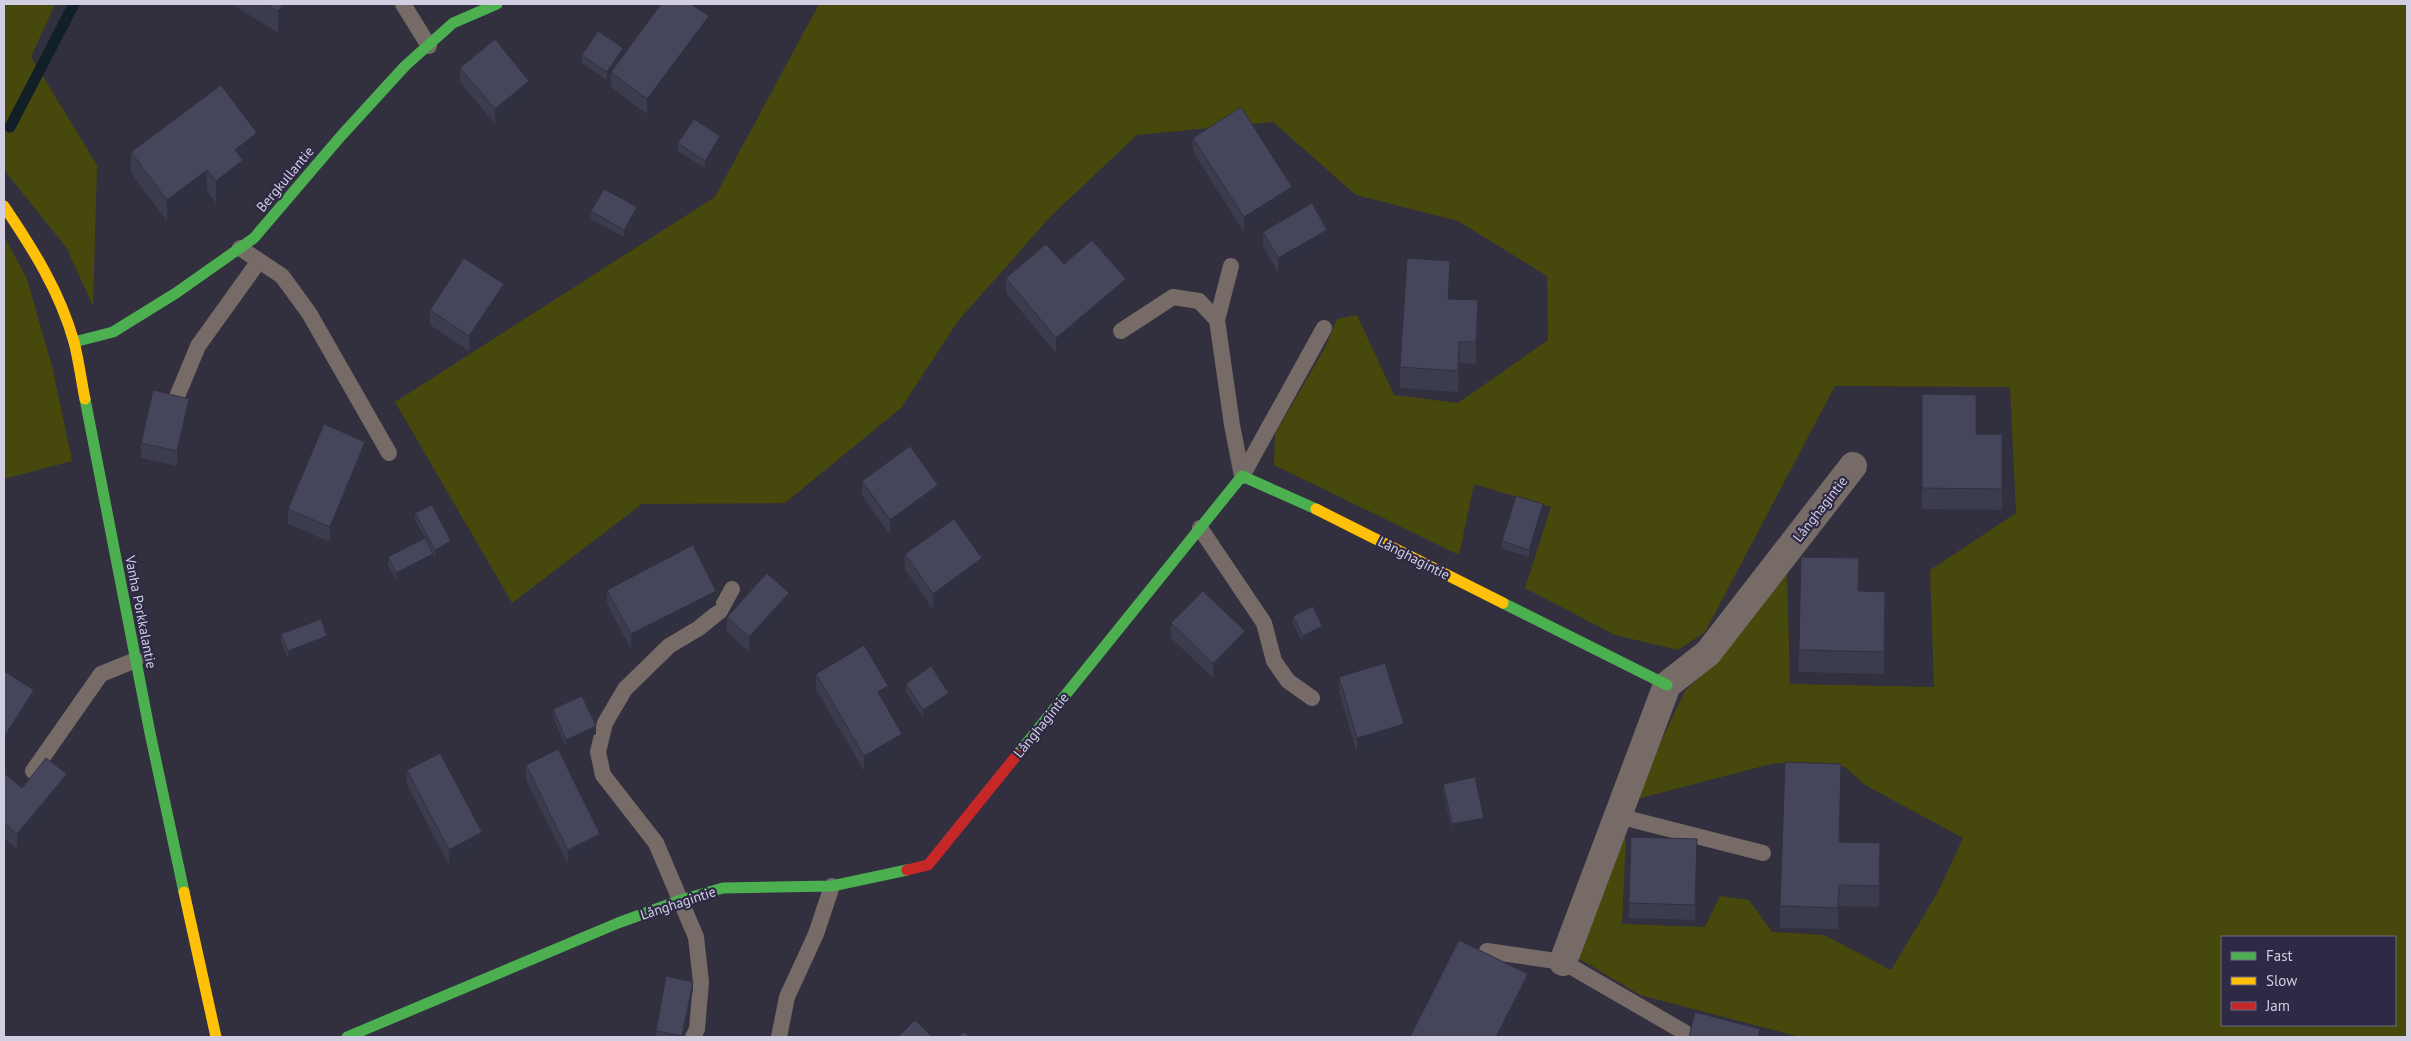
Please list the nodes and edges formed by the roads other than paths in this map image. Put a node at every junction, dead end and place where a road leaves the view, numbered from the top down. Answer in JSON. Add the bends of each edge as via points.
{"nodes":[{"id":1,"x":403,"y":4,"type":"edge"},
{"id":2,"x":497,"y":4,"type":"edge"},
{"id":3,"x":428,"y":46,"type":"junction"},
{"id":4,"x":4,"y":206,"type":"edge"},
{"id":5,"x":240,"y":248,"type":"junction"},
{"id":6,"x":259,"y":261,"type":"junction"},
{"id":7,"x":1231,"y":266,"type":"dead end"},
{"id":8,"x":1218,"y":320,"type":"junction"},
{"id":9,"x":1324,"y":328,"type":"dead end"},
{"id":10,"x":1121,"y":330,"type":"dead end"},
{"id":11,"x":74,"y":342,"type":"junction"},
{"id":12,"x":176,"y":399,"type":"edge"},
{"id":13,"x":388,"y":453,"type":"dead end"},
{"id":14,"x":1854,"y":466,"type":"dead end"},
{"id":15,"x":1242,"y":476,"type":"junction"},
{"id":16,"x":1200,"y":528,"type":"junction"},
{"id":17,"x":732,"y":589,"type":"dead end"},
{"id":18,"x":136,"y":660,"type":"junction"},
{"id":19,"x":1666,"y":685,"type":"junction"},
{"id":20,"x":1312,"y":698,"type":"dead end"},
{"id":21,"x":32,"y":771,"type":"dead end"},
{"id":22,"x":1618,"y":816,"type":"junction"},
{"id":23,"x":1763,"y":853,"type":"dead end"},
{"id":24,"x":832,"y":886,"type":"junction"},
{"id":25,"x":680,"y":900,"type":"junction"},
{"id":26,"x":1487,"y":951,"type":"dead end"},
{"id":27,"x":1563,"y":962,"type":"junction"},
{"id":28,"x":1684,"y":1032,"type":"dead end"},
{"id":29,"x":216,"y":1037,"type":"edge"},
{"id":30,"x":347,"y":1037,"type":"edge"},
{"id":31,"x":693,"y":1037,"type":"edge"},
{"id":32,"x":779,"y":1037,"type":"edge"}],
"edges":[{"from":1,"to":3,"type":"lane"},
{"from":2,"to":3,"type":"street","name":"Bergkullantie","via":[[453,24]]},
{"from":3,"to":5,"type":"street","name":"Bergkullantie","via":[[405,66],[341,136],[254,238]]},
{"from":4,"to":11,"type":"street","name":"Vanha Porkkalantie","via":[[38,256]]},
{"from":5,"to":6,"type":"lane"},
{"from":5,"to":11,"type":"street","name":"Bergkullantie","via":[[176,293],[112,332]]},
{"from":6,"to":12,"type":"lane","via":[[198,346]]},
{"from":6,"to":13,"type":"lane","via":[[282,276],[309,313]]},
{"from":7,"to":8,"type":"lane"},
{"from":8,"to":10,"type":"lane","via":[[1200,301],[1173,297]]},
{"from":8,"to":15,"type":"lane"},
{"from":9,"to":15,"type":"lane"},
{"from":11,"to":18,"type":"street","name":"Vanha Porkkalantie"},
{"from":14,"to":19,"type":"street","name":"Långhagintie","via":[[1708,653]]},
{"from":15,"to":16,"type":"street","name":"Långhagintie"},
{"from":15,"to":19,"type":"street","name":"Långhagintie","via":[[1310,506]]},
{"from":16,"to":20,"type":"lane","via":[[1264,623],[1274,661],[1288,681]]},
{"from":16,"to":24,"type":"street","name":"Långhagintie","via":[[928,865]]},
{"from":17,"to":25,"type":"lane","via":[[720,611],[669,646],[625,689],[605,723],[598,752],[603,775],[656,843]]},
{"from":18,"to":21,"type":"lane","via":[[101,674]]},
{"from":18,"to":29,"type":"street","name":"Vanha Porkkalantie"},
{"from":19,"to":22,"type":"street"},
{"from":22,"to":23,"type":"lane"},
{"from":22,"to":27,"type":"street"},
{"from":24,"to":25,"type":"street","name":"Långhagintie","via":[[723,888]]},
{"from":24,"to":32,"type":"lane","via":[[816,934],[787,997]]},
{"from":25,"to":30,"type":"street","name":"Långhagintie"},
{"from":25,"to":31,"type":"lane","via":[[696,938],[702,982],[698,1029]]},
{"from":26,"to":27,"type":"lane"},
{"from":27,"to":28,"type":"lane"}]}
